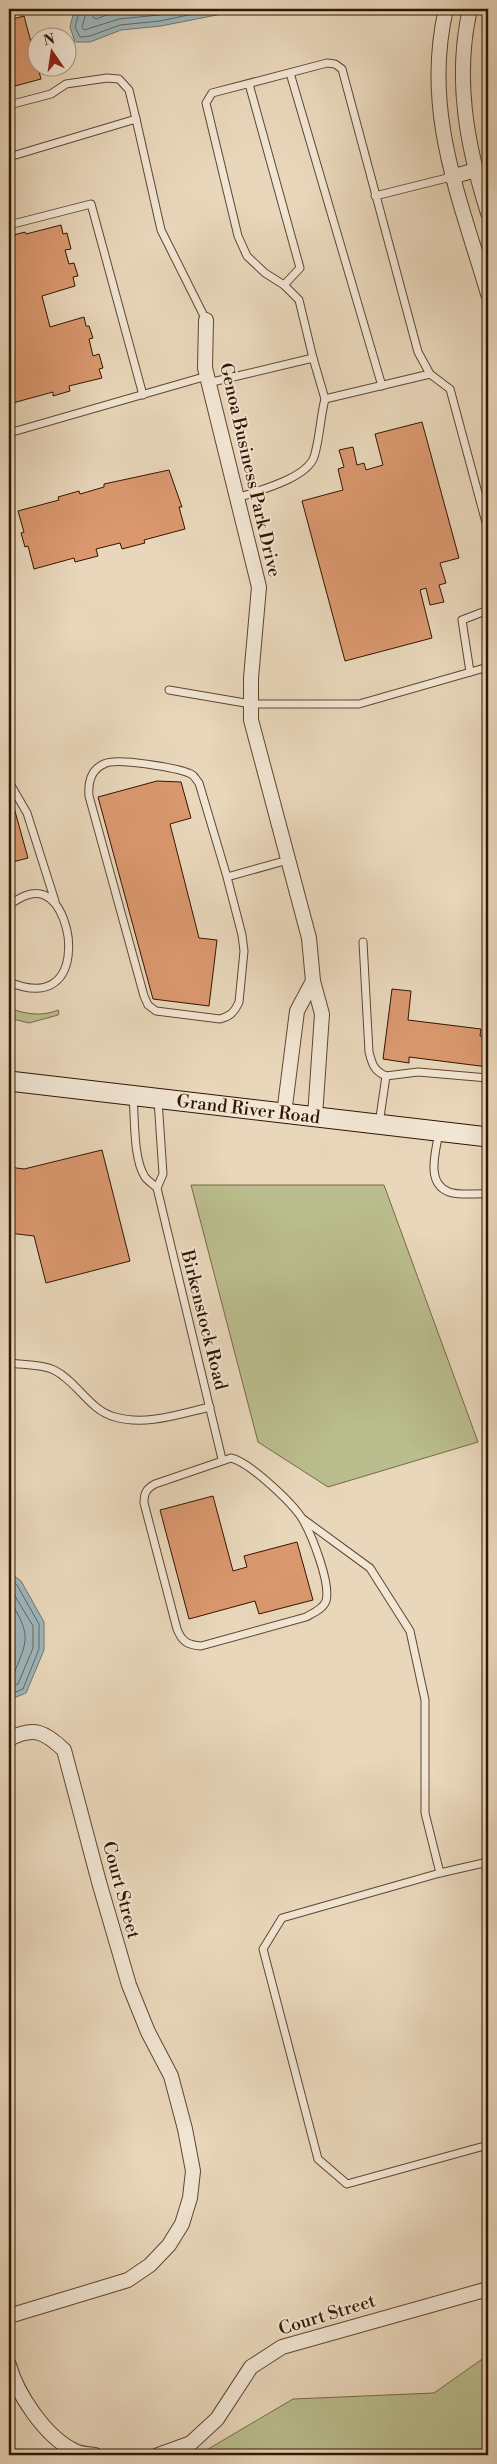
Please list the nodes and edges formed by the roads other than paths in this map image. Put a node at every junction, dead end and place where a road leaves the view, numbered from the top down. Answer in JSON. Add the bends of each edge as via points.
{"nodes":[{"id":1,"x":446,"y":9,"type":"edge"},
{"id":2,"x":470,"y":9,"type":"edge"},
{"id":3,"x":290,"y":72,"type":"junction"},
{"id":4,"x":249,"y":84,"type":"junction"},
{"id":5,"x":9,"y":105,"type":"edge"},
{"id":6,"x":136,"y":119,"type":"junction"},
{"id":7,"x":9,"y":156,"type":"edge"},
{"id":8,"x":476,"y":170,"type":"junction"},
{"id":9,"x":451,"y":177,"type":"junction"},
{"id":10,"x":374,"y":196,"type":"junction"},
{"id":11,"x":488,"y":213,"type":"edge"},
{"id":12,"x":9,"y":225,"type":"edge"},
{"id":13,"x":284,"y":285,"type":"junction"},
{"id":14,"x":488,"y":294,"type":"edge"},
{"id":15,"x":206,"y":320,"type":"joint"},
{"id":16,"x":313,"y":358,"type":"junction"},
{"id":17,"x":430,"y":374,"type":"junction"},
{"id":18,"x":207,"y":380,"type":"junction"},
{"id":19,"x":382,"y":386,"type":"junction"},
{"id":20,"x":143,"y":395,"type":"junction"},
{"id":21,"x":325,"y":399,"type":"junction"},
{"id":22,"x":9,"y":433,"type":"edge"},
{"id":23,"x":236,"y":498,"type":"junction"},
{"id":24,"x":488,"y":530,"type":"edge"},
{"id":25,"x":488,"y":610,"type":"edge"},
{"id":26,"x":488,"y":667,"type":"edge"},
{"id":27,"x":470,"y":672,"type":"junction"},
{"id":28,"x":169,"y":690,"type":"dead end"},
{"id":29,"x":251,"y":704,"type":"junction"},
{"id":30,"x":9,"y":782,"type":"edge"},
{"id":31,"x":288,"y":860,"type":"junction"},
{"id":32,"x":227,"y":877,"type":"junction"},
{"id":33,"x":55,"y":902,"type":"junction"},
{"id":34,"x":9,"y":905,"type":"edge"},
{"id":35,"x":363,"y":942,"type":"dead end"},
{"id":36,"x":313,"y":981,"type":"junction"},
{"id":37,"x":9,"y":982,"type":"edge"},
{"id":38,"x":386,"y":1076,"type":"junction"},
{"id":39,"x":488,"y":1078,"type":"edge"},
{"id":40,"x":9,"y":1081,"type":"edge"},
{"id":41,"x":133,"y":1095,"type":"junction"},
{"id":42,"x":158,"y":1098,"type":"junction"},
{"id":43,"x":284,"y":1114,"type":"junction"},
{"id":44,"x":314,"y":1116,"type":"junction"},
{"id":45,"x":379,"y":1124,"type":"junction"},
{"id":46,"x":439,"y":1132,"type":"junction"},
{"id":47,"x":488,"y":1137,"type":"edge"},
{"id":48,"x":157,"y":1188,"type":"junction"},
{"id":49,"x":488,"y":1194,"type":"edge"},
{"id":50,"x":9,"y":1363,"type":"edge"},
{"id":51,"x":210,"y":1407,"type":"junction"},
{"id":52,"x":222,"y":1459,"type":"junction"},
{"id":53,"x":302,"y":1519,"type":"junction"},
{"id":54,"x":9,"y":1739,"type":"edge"},
{"id":55,"x":488,"y":1862,"type":"edge"},
{"id":56,"x":440,"y":1873,"type":"junction"},
{"id":57,"x":488,"y":2145,"type":"edge"},
{"id":58,"x":488,"y":2289,"type":"edge"},
{"id":59,"x":9,"y":2316,"type":"edge"},
{"id":60,"x":9,"y":2366,"type":"edge"},
{"id":61,"x":95,"y":2455,"type":"edge"},
{"id":62,"x":158,"y":2455,"type":"edge"}],
"edges":[{"from":1,"to":9,"type":"street","via":[[439,57],[438,100]]},
{"from":2,"to":8,"type":"street","via":[[463,89],[465,126]]},
{"from":3,"to":4,"type":"lane"},
{"from":3,"to":10,"type":"lane","via":[[327,63],[342,69]]},
{"from":3,"to":19,"type":"lane"},
{"from":4,"to":13,"type":"lane","via":[[300,268]]},
{"from":4,"to":13,"type":"lane","via":[[212,94],[206,103],[238,236],[247,256],[264,273]]},
{"from":5,"to":6,"type":"lane","via":[[51,94],[66,84],[120,79],[129,90]]},
{"from":6,"to":7,"type":"lane"},
{"from":6,"to":15,"type":"lane","via":[[161,230]]},
{"from":8,"to":9,"type":"street"},
{"from":8,"to":11,"type":"street"},
{"from":9,"to":10,"type":"lane"},
{"from":9,"to":14,"type":"street"},
{"from":10,"to":17,"type":"lane","via":[[418,352]]},
{"from":12,"to":20,"type":"lane","via":[[91,204]]},
{"from":13,"to":16,"type":"lane","via":[[299,300]]},
{"from":15,"to":18,"type":"street","name":"Genoa Business Park Drive","via":[[204,368]]},
{"from":16,"to":18,"type":"lane"},
{"from":16,"to":21,"type":"lane"},
{"from":17,"to":19,"type":"lane"},
{"from":17,"to":24,"type":"lane","via":[[450,389]]},
{"from":18,"to":20,"type":"lane"},
{"from":18,"to":23,"type":"street","name":"Genoa Business Park Drive"},
{"from":19,"to":21,"type":"lane"},
{"from":20,"to":22,"type":"lane"},
{"from":21,"to":23,"type":"lane","via":[[313,458],[305,470]]},
{"from":23,"to":29,"type":"street","name":"Genoa Business Park Drive","via":[[259,587]]},
{"from":25,"to":27,"type":"lane","via":[[462,620]]},
{"from":26,"to":27,"type":"lane"},
{"from":27,"to":29,"type":"lane","via":[[359,704]]},
{"from":28,"to":29,"type":"lane"},
{"from":29,"to":31,"type":"street","name":"Genoa Business Park Drive","via":[[251,720]]},
{"from":30,"to":33,"type":"lane","via":[[27,813]]},
{"from":31,"to":32,"type":"lane"},
{"from":31,"to":36,"type":"street","name":"Genoa Business Park Drive","via":[[309,938]]},
{"from":32,"to":32,"type":"lane","via":[[199,783],[193,775],[117,761],[104,763],[93,772],[88,784],[89,796],[144,996],[156,1011],[220,1019],[236,1010],[244,951]]},
{"from":33,"to":34,"type":"lane","via":[[43,894],[29,894]]},
{"from":33,"to":37,"type":"lane","via":[[67,930],[70,957],[65,971],[55,983],[39,989],[23,988]]},
{"from":35,"to":38,"type":"lane","via":[[369,1052],[372,1066]]},
{"from":36,"to":43,"type":"street","via":[[297,1011]]},
{"from":36,"to":44,"type":"street","name":"Genoa Business Park Drive","via":[[322,1014]]},
{"from":38,"to":39,"type":"lane","via":[[418,1072]]},
{"from":38,"to":45,"type":"lane"},
{"from":40,"to":41,"type":"main road","name":"Grand River Road"},
{"from":41,"to":42,"type":"main road","name":"Grand River Road"},
{"from":41,"to":48,"type":"lane","name":"Birkenstock Road","via":[[141,1167]]},
{"from":42,"to":43,"type":"main road","name":"Grand River Road"},
{"from":42,"to":48,"type":"lane","name":"Birkenstock Road","via":[[163,1174]]},
{"from":43,"to":44,"type":"main road","name":"Grand River Road"},
{"from":44,"to":45,"type":"main road","name":"Grand River Road"},
{"from":45,"to":46,"type":"main road","name":"Grand River Road"},
{"from":46,"to":47,"type":"main road","name":"Grand River Road"},
{"from":46,"to":49,"type":"lane","via":[[433,1168],[437,1183],[449,1192]]},
{"from":48,"to":51,"type":"lane","name":"Birkenstock Road"},
{"from":50,"to":51,"type":"lane","via":[[54,1370],[100,1410],[113,1417],[133,1421],[154,1420]]},
{"from":51,"to":52,"type":"lane","name":"Birkenstock Road"},
{"from":52,"to":53,"type":"lane","via":[[238,1459]]},
{"from":52,"to":53,"type":"lane","via":[[155,1484],[144,1495],[181,1639],[190,1645],[201,1646],[318,1611],[326,1602],[327,1589]]},
{"from":53,"to":56,"type":"lane","via":[[370,1568],[410,1631],[425,1700],[425,1813]]},
{"from":54,"to":59,"type":"street","name":"Court Street","via":[[26,1731],[48,1735],[64,1750],[129,1984],[148,2032],[171,2076],[193,2171],[190,2198],[182,2224],[169,2245],[150,2265],[128,2280]]},
{"from":55,"to":56,"type":"lane"},
{"from":56,"to":57,"type":"lane","via":[[282,1918],[263,1949],[318,2158],[347,2184]]},
{"from":58,"to":62,"type":"street","name":"Court Street","via":[[282,2346],[252,2367],[217,2419],[191,2443]]},
{"from":60,"to":61,"type":"street","via":[[13,2380],[44,2428],[73,2451]]}]}
